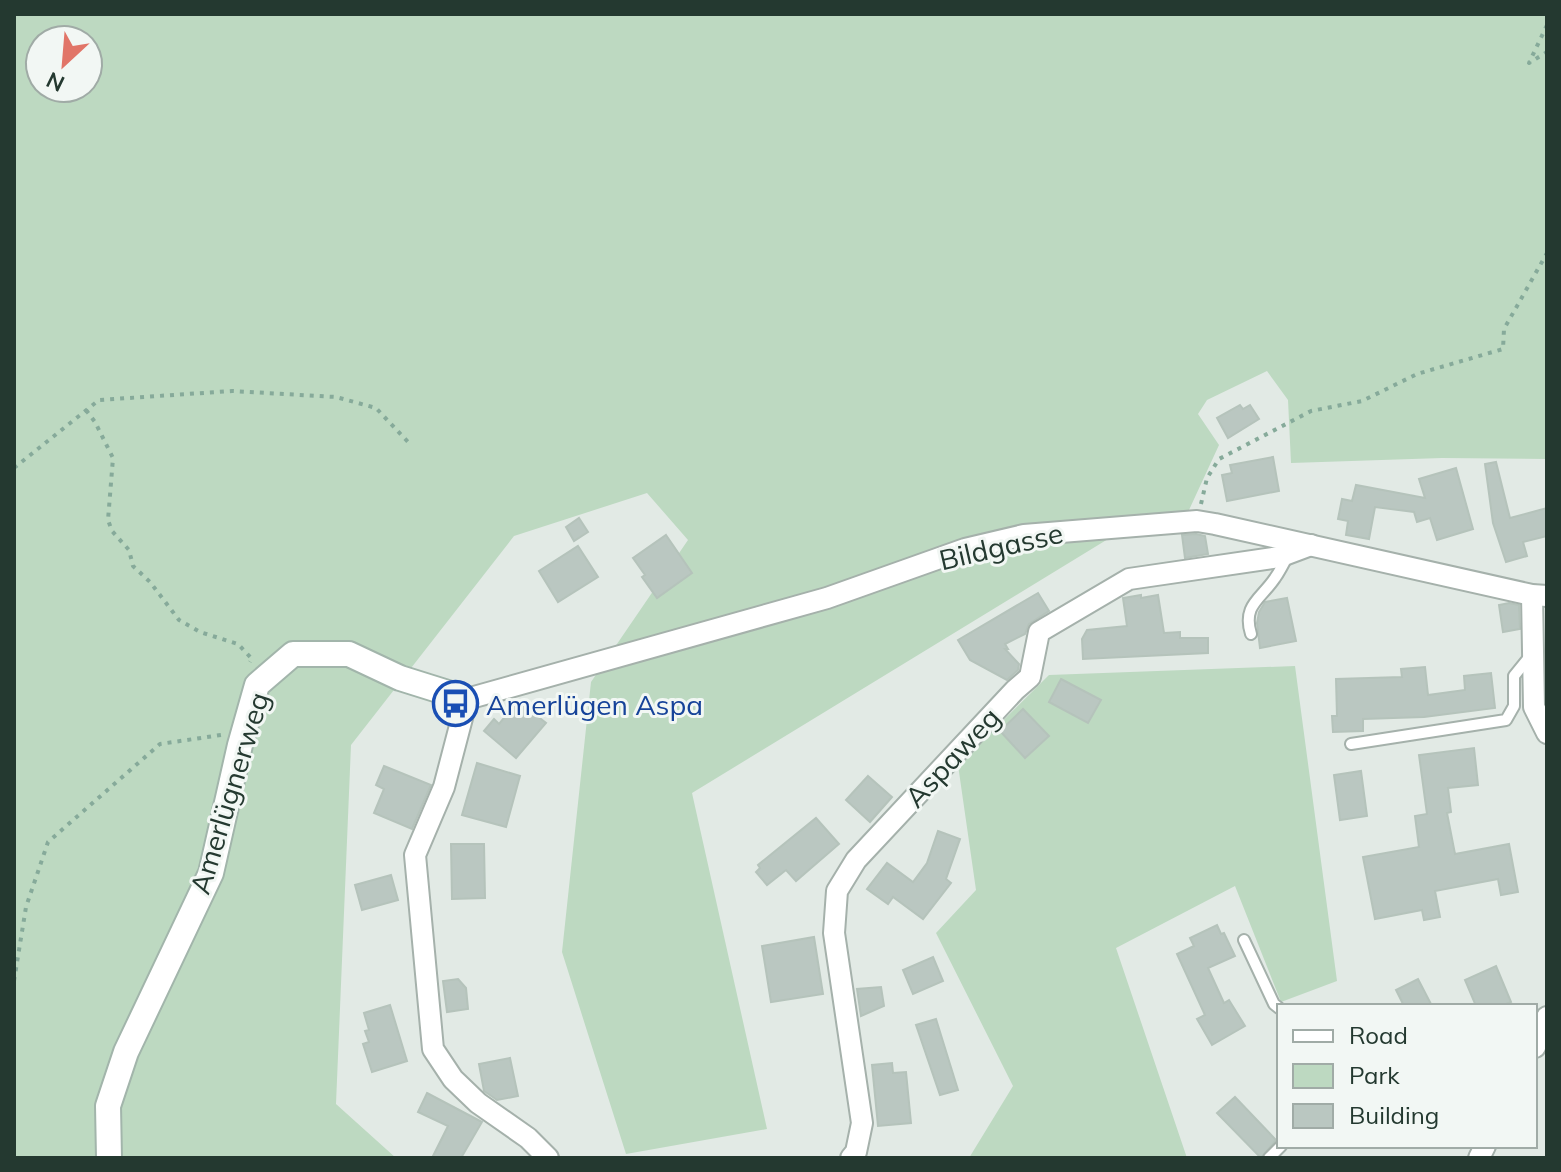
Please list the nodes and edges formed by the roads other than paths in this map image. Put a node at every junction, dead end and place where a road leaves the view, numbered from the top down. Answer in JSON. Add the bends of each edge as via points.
{"nodes":[{"id":1,"x":1311,"y":545,"type":"junction"},
{"id":2,"x":1289,"y":553,"type":"junction"},
{"id":3,"x":1540,"y":596,"type":"edge"},
{"id":4,"x":1251,"y":634,"type":"dead end"},
{"id":5,"x":1532,"y":653,"type":"junction"},
{"id":6,"x":467,"y":699,"type":"junction"},
{"id":7,"x":1547,"y":733,"type":"edge"},
{"id":8,"x":1351,"y":744,"type":"dead end"},
{"id":9,"x":1244,"y":940,"type":"dead end"},
{"id":10,"x":1277,"y":1006,"type":"edge"},
{"id":11,"x":109,"y":1158,"type":"edge"},
{"id":12,"x":548,"y":1158,"type":"edge"},
{"id":13,"x":851,"y":1158,"type":"edge"}],
"edges":[{"from":1,"to":2,"type":"street","name":"Aspaweg"},
{"from":1,"to":3,"type":"street","name":"Bildgasse"},
{"from":1,"to":6,"type":"street","name":"Bildgasse","via":[[1197,521],[1024,535],[965,549],[827,598]]},
{"from":2,"to":4,"type":"lane","via":[[1255,598],[1247,621]]},
{"from":2,"to":13,"type":"street","name":"Aspaweg","via":[[1129,579],[1039,632],[1030,677],[856,860],[837,891],[834,933],[862,1123]]},
{"from":3,"to":5,"type":"street"},
{"from":5,"to":7,"type":"street","via":[[1534,707]]},
{"from":5,"to":8,"type":"lane","via":[[1514,676],[1514,706],[1506,720]]},
{"from":6,"to":11,"type":"street","name":"Amerlügnerweg","via":[[400,678],[349,654],[293,654],[257,685],[211,873],[126,1052],[108,1106]]},
{"from":6,"to":12,"type":"street","via":[[444,787],[415,855],[433,1049],[478,1103]]},
{"from":9,"to":10,"type":"lane"}]}
